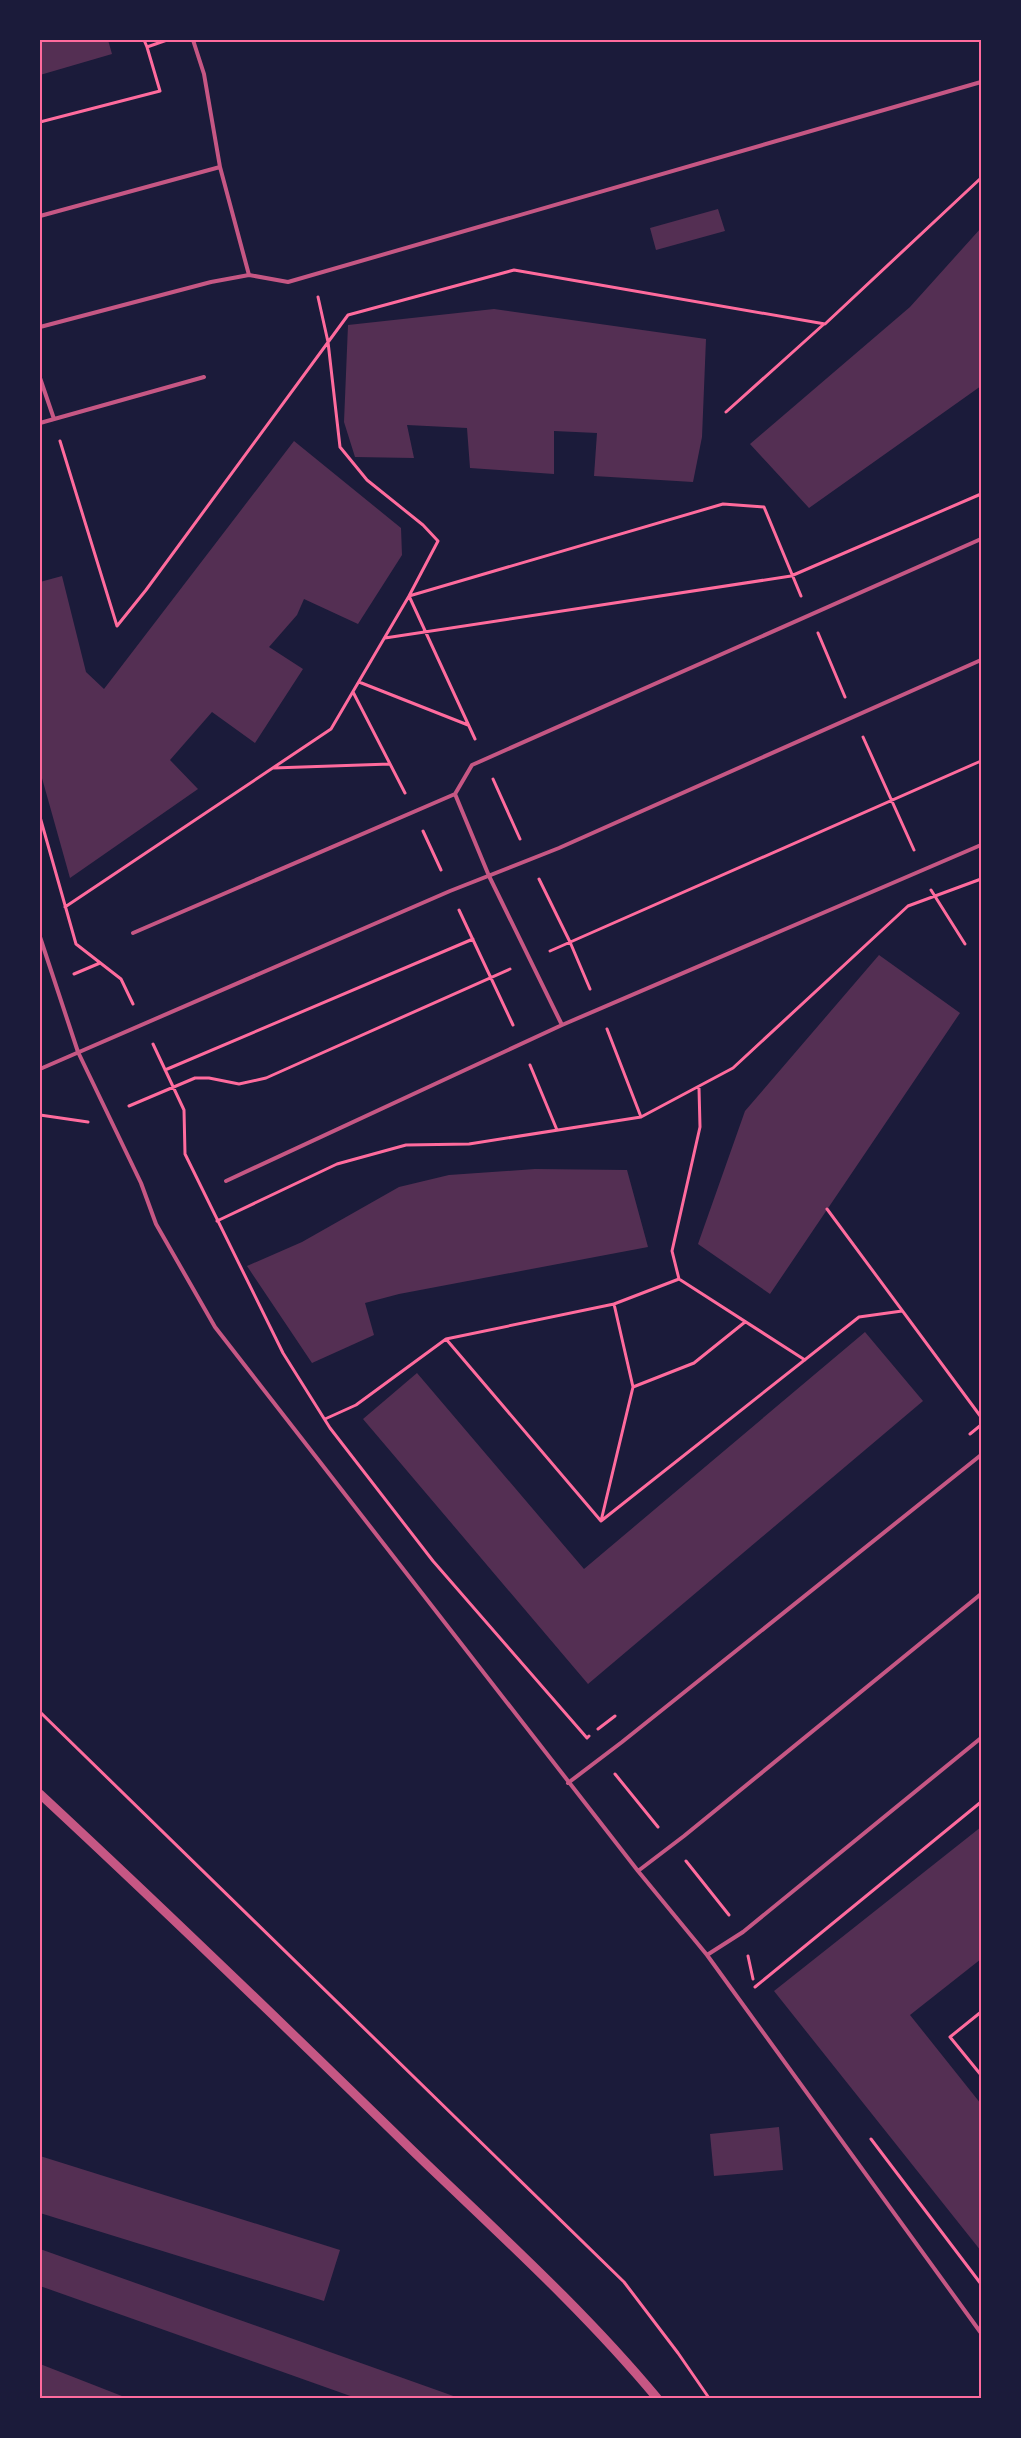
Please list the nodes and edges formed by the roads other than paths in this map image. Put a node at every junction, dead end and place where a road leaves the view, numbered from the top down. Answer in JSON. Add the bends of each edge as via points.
{"nodes":[{"id":1,"x":193,"y":40,"type":"edge"},
{"id":2,"x":981,"y":82,"type":"edge"},
{"id":3,"x":220,"y":168,"type":"junction"},
{"id":4,"x":40,"y":216,"type":"edge"},
{"id":5,"x":249,"y":275,"type":"junction"},
{"id":6,"x":40,"y":327,"type":"edge"},
{"id":7,"x":204,"y":377,"type":"dead end"},
{"id":8,"x":40,"y":378,"type":"edge"},
{"id":9,"x":54,"y":419,"type":"junction"},
{"id":10,"x":40,"y":423,"type":"edge"},
{"id":11,"x":981,"y":539,"type":"edge"},
{"id":12,"x":981,"y":660,"type":"edge"},
{"id":13,"x":455,"y":794,"type":"junction"},
{"id":14,"x":981,"y":845,"type":"edge"},
{"id":15,"x":489,"y":876,"type":"junction"},
{"id":16,"x":133,"y":933,"type":"dead end"},
{"id":17,"x":40,"y":937,"type":"edge"},
{"id":18,"x":562,"y":1026,"type":"junction"},
{"id":19,"x":78,"y":1052,"type":"junction"},
{"id":20,"x":40,"y":1069,"type":"edge"},
{"id":21,"x":226,"y":1181,"type":"dead end"},
{"id":22,"x":981,"y":1455,"type":"edge"},
{"id":23,"x":981,"y":1594,"type":"edge"},
{"id":24,"x":981,"y":1738,"type":"edge"},
{"id":25,"x":568,"y":1783,"type":"junction"},
{"id":26,"x":40,"y":1794,"type":"edge"},
{"id":27,"x":638,"y":1871,"type":"junction"},
{"id":28,"x":707,"y":1955,"type":"junction"},
{"id":29,"x":981,"y":2334,"type":"edge"},
{"id":30,"x":657,"y":2398,"type":"edge"}],
"edges":[{"from":1,"to":3,"type":"lane","via":[[204,74]]},
{"from":2,"to":5,"type":"lane","via":[[288,282]]},
{"from":3,"to":4,"type":"lane"},
{"from":3,"to":5,"type":"lane"},
{"from":5,"to":6,"type":"lane"},
{"from":7,"to":9,"type":"lane"},
{"from":8,"to":9,"type":"lane"},
{"from":9,"to":10,"type":"lane"},
{"from":11,"to":13,"type":"lane","via":[[472,765]]},
{"from":12,"to":15,"type":"lane","via":[[559,848]]},
{"from":13,"to":15,"type":"lane"},
{"from":13,"to":16,"type":"lane"},
{"from":14,"to":18,"type":"lane"},
{"from":15,"to":18,"type":"lane"},
{"from":15,"to":19,"type":"lane"},
{"from":17,"to":19,"type":"lane"},
{"from":18,"to":21,"type":"lane"},
{"from":19,"to":20,"type":"lane"},
{"from":19,"to":25,"type":"lane","via":[[141,1183],[156,1224],[215,1326]]},
{"from":22,"to":25,"type":"lane"},
{"from":23,"to":27,"type":"lane"},
{"from":24,"to":28,"type":"lane","via":[[743,1932]]},
{"from":25,"to":27,"type":"lane"},
{"from":26,"to":30,"type":"street","via":[[618,2351]]},
{"from":27,"to":28,"type":"lane"},
{"from":28,"to":29,"type":"lane"}]}
